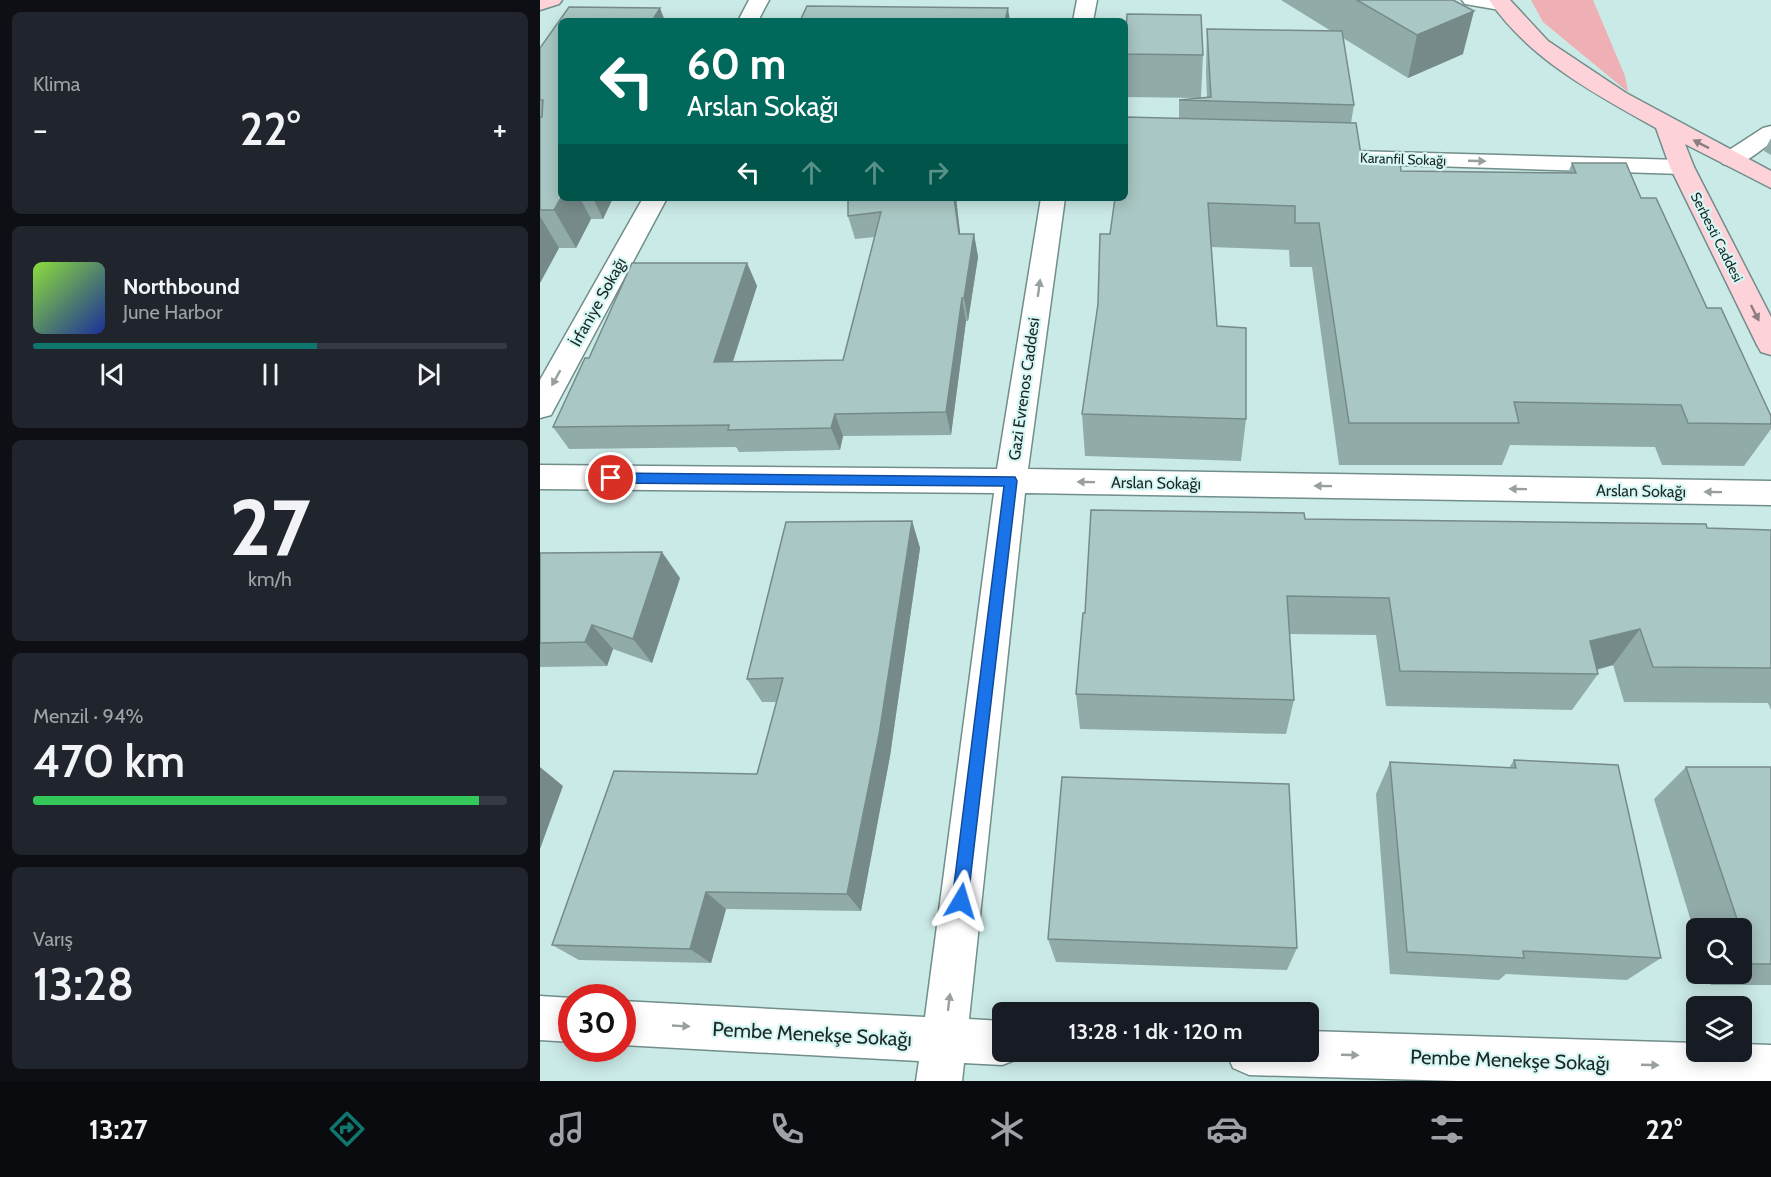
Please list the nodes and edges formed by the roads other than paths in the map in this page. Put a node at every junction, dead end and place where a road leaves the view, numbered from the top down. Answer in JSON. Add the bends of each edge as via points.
{"nodes":[{"id":1,"x":552,"y":0,"type":"edge"},
{"id":2,"x":759,"y":0,"type":"edge"},
{"id":3,"x":1087,"y":0,"type":"edge"},
{"id":4,"x":1472,"y":0,"type":"edge"},
{"id":5,"x":1500,"y":2,"type":"edge"},
{"id":6,"x":540,"y":4,"type":"edge"},
{"id":7,"x":750,"y":18,"type":"edge"},
{"id":8,"x":1084,"y":18,"type":"edge"},
{"id":9,"x":1667,"y":127,"type":"junction"},
{"id":10,"x":1771,"y":133,"type":"edge"},
{"id":11,"x":1291,"y":156,"type":"edge"},
{"id":12,"x":1731,"y":159,"type":"junction"},
{"id":13,"x":1682,"y":167,"type":"junction"},
{"id":14,"x":1771,"y":181,"type":"edge"},
{"id":15,"x":653,"y":201,"type":"edge"},
{"id":16,"x":1053,"y":201,"type":"edge"},
{"id":17,"x":1771,"y":345,"type":"edge"},
{"id":18,"x":540,"y":406,"type":"edge"},
{"id":19,"x":540,"y":477,"type":"edge"},
{"id":20,"x":1011,"y":481,"type":"junction"},
{"id":21,"x":1771,"y":493,"type":"edge"},
{"id":22,"x":540,"y":1018,"type":"edge"},
{"id":23,"x":558,"y":1019,"type":"edge"},
{"id":24,"x":636,"y":1025,"type":"edge"},
{"id":25,"x":992,"y":1046,"type":"edge"},
{"id":26,"x":1319,"y":1054,"type":"edge"},
{"id":27,"x":942,"y":1061,"type":"edge"},
{"id":28,"x":1771,"y":1068,"type":"edge"}],
"edges":[{"from":1,"to":6,"type":"main road"},
{"from":2,"to":7,"type":"street"},
{"from":3,"to":8,"type":"street"},
{"from":4,"to":5,"type":"street"},
{"from":5,"to":9,"type":"main road","via":[[1540,46]]},
{"from":12,"to":9,"type":"main road","one_way":true},
{"from":9,"to":13,"type":"main road","name":"Serbesti Caddesi"},
{"from":10,"to":12,"type":"street"},
{"from":11,"to":13,"type":"street","name":"Karanfil Sokağı","one_way":true},
{"from":12,"to":14,"type":"main road"},
{"from":13,"to":17,"type":"main road","name":"Serbesti Caddesi","one_way":true},
{"from":15,"to":18,"type":"street","name":"İrfaniye Sokağı","one_way":true},
{"from":20,"to":16,"type":"street","name":"Gazi Evrenos Caddesi","one_way":true},
{"from":19,"to":20,"type":"street","name":"Arslan Sokağı"},
{"from":21,"to":20,"type":"street","name":"Arslan Sokağı","one_way":true},
{"from":27,"to":20,"type":"street","name":"Gazi Evrenos Caddesi","one_way":true},
{"from":22,"to":23,"type":"street"},
{"from":24,"to":27,"type":"street","name":"Pembe Menekşe Sokağı","one_way":true},
{"from":25,"to":27,"type":"street","name":"Pembe Menekşe Sokağı"},
{"from":26,"to":28,"type":"street","name":"Pembe Menekşe Sokağı","one_way":true}]}
